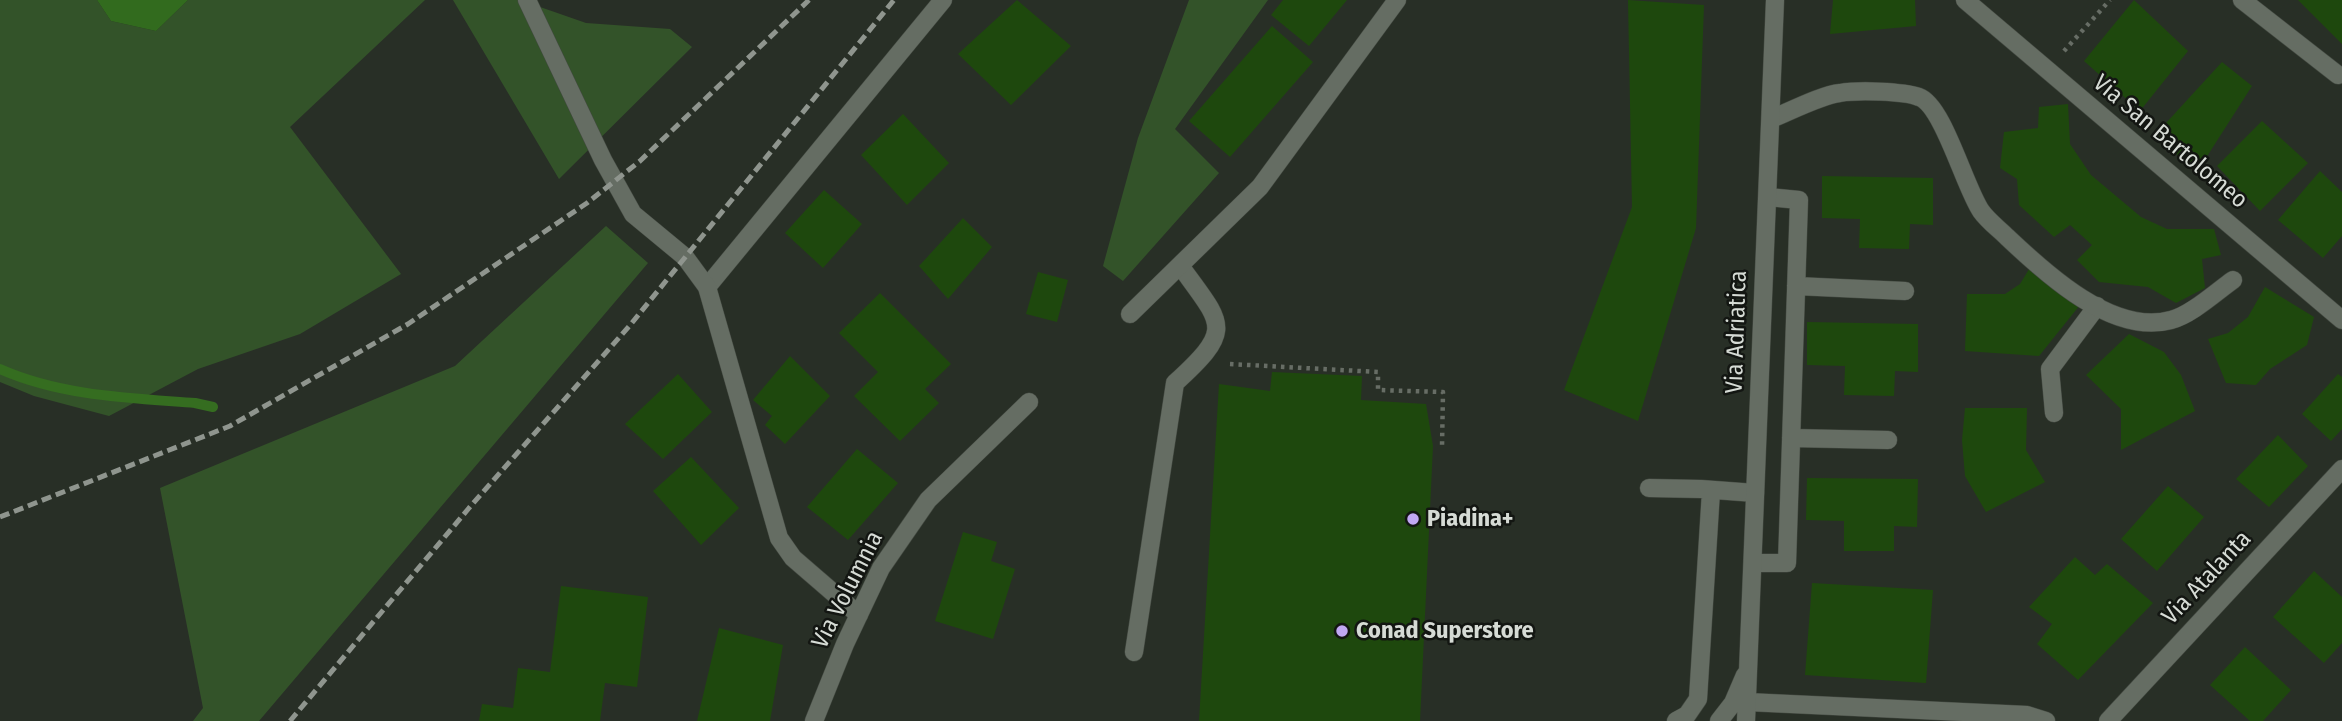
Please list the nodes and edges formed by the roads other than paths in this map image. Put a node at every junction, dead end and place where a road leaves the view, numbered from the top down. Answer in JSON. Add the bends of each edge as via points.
{"nodes":[{"id":1,"x":527,"y":0,"type":"edge"},
{"id":2,"x":943,"y":0,"type":"edge"},
{"id":3,"x":1397,"y":0,"type":"edge"},
{"id":4,"x":1965,"y":0,"type":"edge"},
{"id":5,"x":2242,"y":0,"type":"edge"},
{"id":6,"x":1774,"y":2,"type":"edge"},
{"id":7,"x":2338,"y":75,"type":"dead end"},
{"id":8,"x":1770,"y":119,"type":"junction"},
{"id":9,"x":1768,"y":197,"type":"junction"},
{"id":10,"x":1181,"y":267,"type":"junction"},
{"id":11,"x":2233,"y":279,"type":"dead end"},
{"id":12,"x":707,"y":286,"type":"junction"},
{"id":13,"x":1796,"y":286,"type":"junction"},
{"id":14,"x":1905,"y":291,"type":"dead end"},
{"id":15,"x":2096,"y":306,"type":"junction"},
{"id":16,"x":1130,"y":314,"type":"dead end"},
{"id":17,"x":2342,"y":320,"type":"edge"},
{"id":18,"x":1028,"y":402,"type":"dead end"},
{"id":19,"x":2054,"y":413,"type":"dead end"},
{"id":20,"x":1791,"y":438,"type":"junction"},
{"id":21,"x":1888,"y":440,"type":"dead end"},
{"id":22,"x":2342,"y":469,"type":"edge"},
{"id":23,"x":1649,"y":488,"type":"dead end"},
{"id":24,"x":1711,"y":491,"type":"junction"},
{"id":25,"x":1755,"y":493,"type":"junction"},
{"id":26,"x":1753,"y":563,"type":"junction"},
{"id":27,"x":859,"y":615,"type":"junction"},
{"id":28,"x":1134,"y":652,"type":"dead end"},
{"id":29,"x":1749,"y":666,"type":"junction"},
{"id":30,"x":1747,"y":702,"type":"junction"},
{"id":31,"x":814,"y":721,"type":"edge"},
{"id":32,"x":1676,"y":721,"type":"edge"},
{"id":33,"x":1719,"y":721,"type":"edge"},
{"id":34,"x":1746,"y":721,"type":"edge"},
{"id":35,"x":2046,"y":721,"type":"edge"},
{"id":36,"x":2108,"y":721,"type":"edge"}],
"edges":[{"from":1,"to":12,"type":"street","via":[[633,214],[685,257]]},
{"from":2,"to":12,"type":"street"},
{"from":3,"to":10,"type":"street","via":[[1260,187]]},
{"from":4,"to":17,"type":"street","name":"Via San Bartolomeo"},
{"from":5,"to":7,"type":"street"},
{"from":6,"to":8,"type":"street","name":"Via Adriatica"},
{"from":8,"to":9,"type":"street","name":"Via Adriatica"},
{"from":8,"to":15,"type":"street","via":[[1839,93],[1922,97],[1949,139],[1982,212],[2020,249]]},
{"from":9,"to":13,"type":"street","via":[[1799,200]]},
{"from":9,"to":25,"type":"street","name":"Via Adriatica"},
{"from":10,"to":16,"type":"street"},
{"from":10,"to":28,"type":"street","via":[[1218,324],[1214,340],[1175,383]]},
{"from":11,"to":15,"type":"street","via":[[2172,320],[2144,323]]},
{"from":12,"to":27,"type":"street","via":[[779,538],[793,558]]},
{"from":13,"to":14,"type":"street"},
{"from":13,"to":20,"type":"street"},
{"from":15,"to":19,"type":"street","via":[[2050,369]]},
{"from":18,"to":27,"type":"street","name":"Via Volumnia","via":[[928,500],[881,568]]},
{"from":20,"to":21,"type":"street"},
{"from":20,"to":26,"type":"street","via":[[1787,563]]},
{"from":22,"to":36,"type":"street","name":"Via Atalanta"},
{"from":23,"to":24,"type":"street"},
{"from":24,"to":25,"type":"street"},
{"from":24,"to":32,"type":"street","via":[[1698,699],[1687,715]]},
{"from":25,"to":26,"type":"street","name":"Via Adriatica"},
{"from":26,"to":29,"type":"street","name":"Via Adriatica"},
{"from":27,"to":31,"type":"street","name":"Via Volumnia"},
{"from":29,"to":30,"type":"street","name":"Via Adriatica"},
{"from":29,"to":33,"type":"street","name":"Via Adriatica"},
{"from":30,"to":34,"type":"street","name":"Via Adriatica"},
{"from":30,"to":35,"type":"street","via":[[2027,715]]}]}
